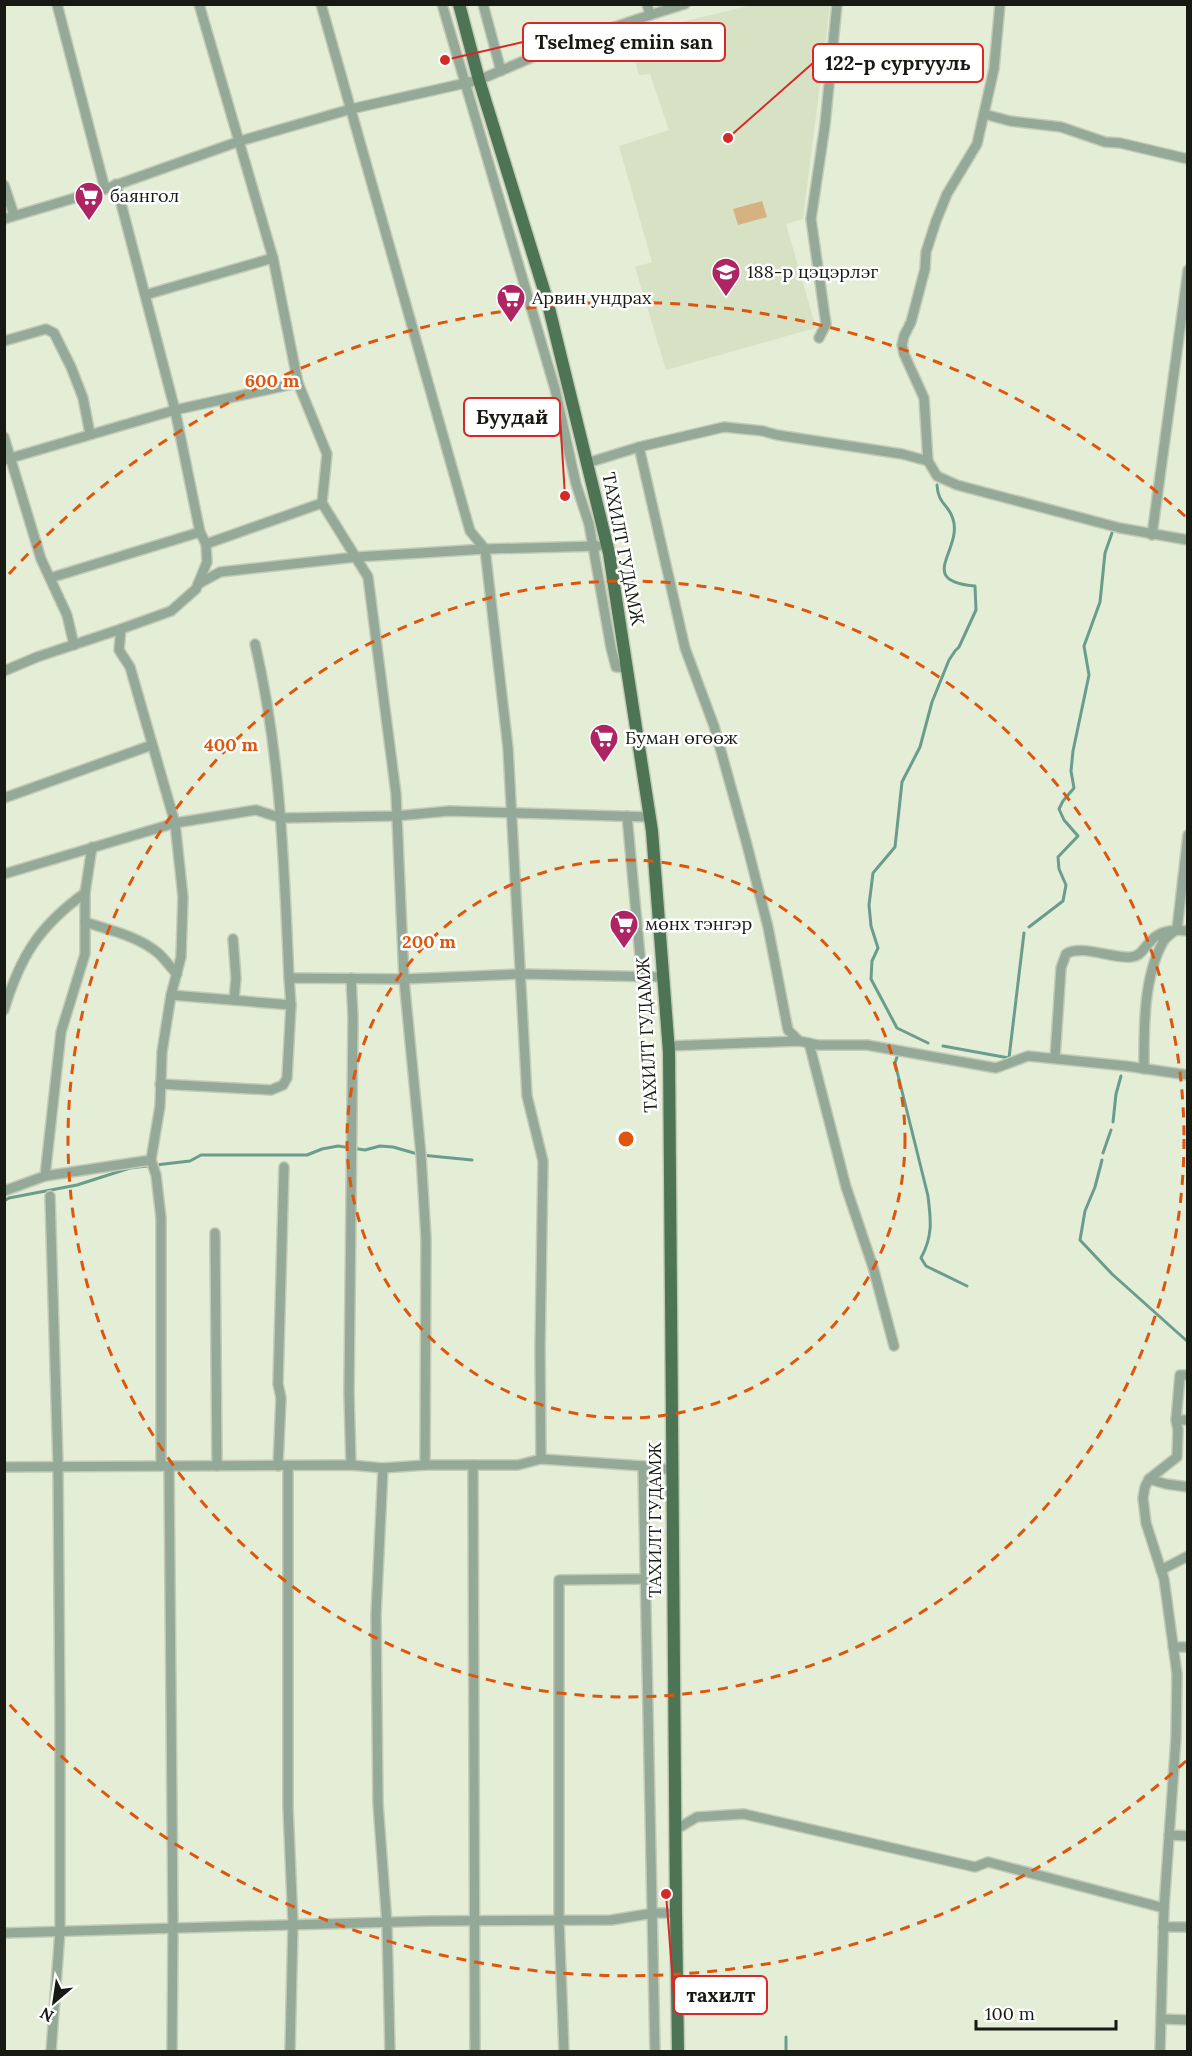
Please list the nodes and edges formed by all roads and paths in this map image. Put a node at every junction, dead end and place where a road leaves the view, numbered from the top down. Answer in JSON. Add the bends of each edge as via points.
{"nodes":[{"id":1,"x":57,"y":4,"type":"edge"},
{"id":2,"x":199,"y":4,"type":"edge"},
{"id":3,"x":321,"y":4,"type":"edge"},
{"id":4,"x":442,"y":4,"type":"edge"},
{"id":5,"x":459,"y":4,"type":"edge"},
{"id":6,"x":483,"y":4,"type":"edge"},
{"id":7,"x":647,"y":4,"type":"edge"},
{"id":8,"x":685,"y":4,"type":"edge"},
{"id":9,"x":837,"y":4,"type":"edge"},
{"id":10,"x":1000,"y":4,"type":"edge"},
{"id":11,"x":650,"y":15,"type":"junction"},
{"id":12,"x":501,"y":71,"type":"junction"},
{"id":13,"x":479,"y":80,"type":"junction"},
{"id":14,"x":465,"y":83,"type":"junction"},
{"id":15,"x":351,"y":109,"type":"junction"},
{"id":16,"x":984,"y":114,"type":"junction"},
{"id":17,"x":240,"y":141,"type":"junction"},
{"id":18,"x":1188,"y":159,"type":"edge"},
{"id":19,"x":116,"y":184,"type":"junction"},
{"id":20,"x":4,"y":185,"type":"edge"},
{"id":21,"x":105,"y":189,"type":"junction"},
{"id":22,"x":9,"y":217,"type":"edge"},
{"id":23,"x":526,"y":231,"type":"junction"},
{"id":24,"x":512,"y":237,"type":"junction"},
{"id":25,"x":273,"y":258,"type":"junction"},
{"id":26,"x":1188,"y":270,"type":"edge"},
{"id":27,"x":145,"y":295,"type":"junction"},
{"id":28,"x":547,"y":300,"type":"junction"},
{"id":29,"x":530,"y":302,"type":"junction"},
{"id":30,"x":819,"y":338,"type":"dead end"},
{"id":31,"x":4,"y":341,"type":"edge"},
{"id":32,"x":298,"y":383,"type":"junction"},
{"id":33,"x":175,"y":411,"type":"junction"},
{"id":34,"x":90,"y":434,"type":"junction"},
{"id":35,"x":4,"y":437,"type":"edge"},
{"id":36,"x":639,"y":447,"type":"junction"},
{"id":37,"x":8,"y":459,"type":"edge"},
{"id":38,"x":928,"y":461,"type":"junction"},
{"id":39,"x":587,"y":463,"type":"junction"},
{"id":40,"x":322,"y":503,"type":"junction"},
{"id":41,"x":200,"y":532,"type":"junction"},
{"id":42,"x":1152,"y":535,"type":"junction"},
{"id":43,"x":1188,"y":540,"type":"edge"},
{"id":44,"x":206,"y":544,"type":"junction"},
{"id":45,"x":594,"y":546,"type":"junction"},
{"id":46,"x":607,"y":546,"type":"junction"},
{"id":47,"x":485,"y":549,"type":"junction"},
{"id":48,"x":356,"y":557,"type":"junction"},
{"id":49,"x":50,"y":578,"type":"junction"},
{"id":50,"x":198,"y":584,"type":"junction"},
{"id":51,"x":121,"y":629,"type":"junction"},
{"id":52,"x":255,"y":644,"type":"dead end"},
{"id":53,"x":74,"y":645,"type":"junction"},
{"id":54,"x":627,"y":668,"type":"junction"},
{"id":55,"x":4,"y":671,"type":"edge"},
{"id":56,"x":152,"y":745,"type":"junction"},
{"id":57,"x":4,"y":798,"type":"edge"},
{"id":58,"x":512,"y":814,"type":"junction"},
{"id":59,"x":396,"y":816,"type":"junction"},
{"id":60,"x":627,"y":816,"type":"junction"},
{"id":61,"x":650,"y":817,"type":"junction"},
{"id":62,"x":281,"y":818,"type":"junction"},
{"id":63,"x":175,"y":823,"type":"junction"},
{"id":64,"x":1188,"y":835,"type":"edge"},
{"id":65,"x":92,"y":847,"type":"junction"},
{"id":66,"x":4,"y":874,"type":"edge"},
{"id":67,"x":85,"y":893,"type":"junction"},
{"id":68,"x":85,"y":922,"type":"junction"},
{"id":69,"x":1177,"y":929,"type":"junction"},
{"id":70,"x":1188,"y":931,"type":"edge"},
{"id":71,"x":233,"y":939,"type":"dead end"},
{"id":72,"x":177,"y":974,"type":"junction"},
{"id":73,"x":520,"y":974,"type":"junction"},
{"id":74,"x":642,"y":977,"type":"junction"},
{"id":75,"x":663,"y":977,"type":"junction"},
{"id":76,"x":289,"y":978,"type":"junction"},
{"id":77,"x":351,"y":978,"type":"junction"},
{"id":78,"x":9,"y":979,"type":"edge"},
{"id":79,"x":404,"y":979,"type":"junction"},
{"id":80,"x":171,"y":995,"type":"junction"},
{"id":81,"x":234,"y":1000,"type":"junction"},
{"id":82,"x":291,"y":1005,"type":"junction"},
{"id":83,"x":4,"y":1010,"type":"edge"},
{"id":84,"x":804,"y":1042,"type":"junction"},
{"id":85,"x":669,"y":1046,"type":"junction"},
{"id":86,"x":1055,"y":1058,"type":"junction"},
{"id":87,"x":1143,"y":1069,"type":"junction"},
{"id":88,"x":1188,"y":1075,"type":"edge"},
{"id":89,"x":160,"y":1084,"type":"junction"},
{"id":90,"x":151,"y":1160,"type":"junction"},
{"id":91,"x":284,"y":1167,"type":"dead end"},
{"id":92,"x":45,"y":1176,"type":"junction"},
{"id":93,"x":4,"y":1191,"type":"edge"},
{"id":94,"x":50,"y":1196,"type":"dead end"},
{"id":95,"x":215,"y":1233,"type":"dead end"},
{"id":96,"x":894,"y":1346,"type":"dead end"},
{"id":97,"x":1188,"y":1376,"type":"edge"},
{"id":98,"x":1176,"y":1420,"type":"junction"},
{"id":99,"x":1188,"y":1420,"type":"edge"},
{"id":100,"x":541,"y":1459,"type":"junction"},
{"id":101,"x":58,"y":1465,"type":"junction"},
{"id":102,"x":351,"y":1465,"type":"junction"},
{"id":103,"x":425,"y":1465,"type":"junction"},
{"id":104,"x":473,"y":1465,"type":"junction"},
{"id":105,"x":165,"y":1466,"type":"junction"},
{"id":106,"x":217,"y":1466,"type":"junction"},
{"id":107,"x":283,"y":1466,"type":"junction"},
{"id":108,"x":643,"y":1466,"type":"junction"},
{"id":109,"x":4,"y":1467,"type":"edge"},
{"id":110,"x":383,"y":1468,"type":"junction"},
{"id":111,"x":672,"y":1470,"type":"junction"},
{"id":112,"x":1149,"y":1479,"type":"junction"},
{"id":113,"x":1188,"y":1487,"type":"edge"},
{"id":114,"x":1188,"y":1556,"type":"edge"},
{"id":115,"x":1161,"y":1570,"type":"junction"},
{"id":116,"x":644,"y":1579,"type":"junction"},
{"id":117,"x":1173,"y":1647,"type":"junction"},
{"id":118,"x":1188,"y":1647,"type":"edge"},
{"id":119,"x":1176,"y":1738,"type":"junction"},
{"id":120,"x":1188,"y":1739,"type":"edge"},
{"id":121,"x":675,"y":1830,"type":"junction"},
{"id":122,"x":1169,"y":1835,"type":"junction"},
{"id":123,"x":1188,"y":1836,"type":"edge"},
{"id":124,"x":1164,"y":1908,"type":"junction"},
{"id":125,"x":654,"y":1913,"type":"junction"},
{"id":126,"x":676,"y":1913,"type":"junction"},
{"id":127,"x":559,"y":1919,"type":"junction"},
{"id":128,"x":475,"y":1921,"type":"junction"},
{"id":129,"x":387,"y":1923,"type":"junction"},
{"id":130,"x":293,"y":1924,"type":"junction"},
{"id":131,"x":1164,"y":1927,"type":"junction"},
{"id":132,"x":1188,"y":1927,"type":"edge"},
{"id":133,"x":173,"y":1928,"type":"junction"},
{"id":134,"x":60,"y":1931,"type":"junction"},
{"id":135,"x":4,"y":1933,"type":"edge"},
{"id":136,"x":1161,"y":2019,"type":"junction"},
{"id":137,"x":1188,"y":2020,"type":"edge"},
{"id":138,"x":51,"y":2052,"type":"edge"},
{"id":139,"x":172,"y":2052,"type":"edge"},
{"id":140,"x":290,"y":2052,"type":"edge"},
{"id":141,"x":390,"y":2052,"type":"edge"},
{"id":142,"x":475,"y":2052,"type":"edge"},
{"id":143,"x":564,"y":2052,"type":"edge"},
{"id":144,"x":655,"y":2052,"type":"edge"},
{"id":145,"x":678,"y":2052,"type":"edge"},
{"id":146,"x":1160,"y":2052,"type":"edge"}],
"edges":[{"from":1,"to":21,"type":"street"},
{"from":2,"to":17,"type":"street"},
{"from":3,"to":15,"type":"street"},
{"from":4,"to":14,"type":"street"},
{"from":5,"to":13,"type":"main road","name":"ТАХИЛТ ГУДАМЖ"},
{"from":6,"to":12,"type":"street"},
{"from":7,"to":11,"type":"street"},
{"from":8,"to":11,"type":"street"},
{"from":9,"to":30,"type":"street","via":[[811,219],[826,324]]},
{"from":10,"to":16,"type":"street","via":[[994,69]]},
{"from":11,"to":12,"type":"street","via":[[561,45]]},
{"from":12,"to":13,"type":"street"},
{"from":13,"to":14,"type":"street"},
{"from":13,"to":23,"type":"main road","name":"ТАХИЛТ ГУДАМЖ"},
{"from":14,"to":15,"type":"street"},
{"from":14,"to":24,"type":"street"},
{"from":15,"to":17,"type":"street"},
{"from":15,"to":47,"type":"street","via":[[470,531]]},
{"from":16,"to":18,"type":"street","via":[[1061,127],[1105,142]]},
{"from":16,"to":38,"type":"street","via":[[977,144],[936,221],[902,345],[924,398]]},
{"from":17,"to":19,"type":"street"},
{"from":17,"to":25,"type":"street"},
{"from":19,"to":21,"type":"street"},
{"from":19,"to":27,"type":"street"},
{"from":20,"to":22,"type":"street"},
{"from":21,"to":22,"type":"street"},
{"from":23,"to":24,"type":"street"},
{"from":23,"to":28,"type":"main road","name":"ТАХИЛТ ГУДАМЖ"},
{"from":24,"to":29,"type":"street"},
{"from":25,"to":27,"type":"street"},
{"from":25,"to":32,"type":"street"},
{"from":26,"to":42,"type":"street"},
{"from":27,"to":33,"type":"street"},
{"from":28,"to":29,"type":"street"},
{"from":28,"to":39,"type":"main road","name":"ТАХИЛТ ГУДАМЖ"},
{"from":29,"to":45,"type":"street"},
{"from":31,"to":34,"type":"street","via":[[46,330],[54,333],[83,398]]},
{"from":32,"to":33,"type":"street"},
{"from":32,"to":40,"type":"street","via":[[327,454]]},
{"from":33,"to":34,"type":"street"},
{"from":33,"to":41,"type":"street"},
{"from":34,"to":37,"type":"street"},
{"from":35,"to":37,"type":"street"},
{"from":36,"to":38,"type":"street","via":[[739,427]]},
{"from":36,"to":39,"type":"street"},
{"from":36,"to":84,"type":"street","via":[[685,648],[714,726],[738,810],[789,1030]]},
{"from":37,"to":49,"type":"street"},
{"from":38,"to":42,"type":"street","via":[[937,476],[957,485]]},
{"from":39,"to":46,"type":"main road","name":"ТАХИЛТ ГУДАМЖ"},
{"from":40,"to":44,"type":"street"},
{"from":40,"to":48,"type":"street"},
{"from":41,"to":44,"type":"street"},
{"from":41,"to":49,"type":"street"},
{"from":42,"to":43,"type":"street"},
{"from":44,"to":50,"type":"street","via":[[207,562]]},
{"from":45,"to":46,"type":"street"},
{"from":45,"to":47,"type":"street"},
{"from":45,"to":54,"type":"street","via":[[616,667]]},
{"from":46,"to":54,"type":"main road","name":"ТАХИЛТ ГУДАМЖ"},
{"from":47,"to":48,"type":"street"},
{"from":47,"to":58,"type":"street"},
{"from":48,"to":50,"type":"street","via":[[220,572]]},
{"from":48,"to":59,"type":"street","via":[[368,577]]},
{"from":49,"to":53,"type":"street","via":[[67,615]]},
{"from":50,"to":51,"type":"street","via":[[171,611]]},
{"from":51,"to":53,"type":"street"},
{"from":51,"to":56,"type":"street","via":[[119,650],[129,667]]},
{"from":52,"to":62,"type":"street","via":[[276,760]]},
{"from":53,"to":55,"type":"street"},
{"from":54,"to":61,"type":"main road","name":"ТАХИЛТ ГУДАМЖ"},
{"from":56,"to":57,"type":"street"},
{"from":56,"to":63,"type":"street"},
{"from":58,"to":59,"type":"street","via":[[448,811]]},
{"from":58,"to":60,"type":"street"},
{"from":58,"to":73,"type":"street"},
{"from":59,"to":62,"type":"street"},
{"from":59,"to":79,"type":"street"},
{"from":60,"to":61,"type":"street"},
{"from":60,"to":74,"type":"street"},
{"from":61,"to":75,"type":"main road","name":"ТАХИЛТ ГУДАМЖ"},
{"from":62,"to":63,"type":"street","via":[[256,810]]},
{"from":62,"to":76,"type":"street"},
{"from":63,"to":65,"type":"street"},
{"from":63,"to":72,"type":"street","via":[[183,897]]},
{"from":64,"to":69,"type":"street"},
{"from":65,"to":66,"type":"street"},
{"from":65,"to":67,"type":"street"},
{"from":67,"to":68,"type":"street"},
{"from":67,"to":78,"type":"street","via":[[45,926]]},
{"from":68,"to":72,"type":"street","via":[[146,946]]},
{"from":68,"to":92,"type":"street","via":[[85,954],[61,1032]]},
{"from":69,"to":70,"type":"street"},
{"from":69,"to":86,"type":"street","via":[[1157,936],[1136,956],[1077,950],[1066,954],[1061,968]]},
{"from":69,"to":87,"type":"street","via":[[1164,940],[1154,965],[1144,1020]]},
{"from":71,"to":81,"type":"street"},
{"from":72,"to":80,"type":"street"},
{"from":73,"to":74,"type":"street"},
{"from":73,"to":79,"type":"street"},
{"from":73,"to":100,"type":"street","via":[[527,1096],[543,1161]]},
{"from":74,"to":75,"type":"street"},
{"from":75,"to":85,"type":"main road","name":"ТАХИЛТ ГУДАМЖ"},
{"from":76,"to":77,"type":"street"},
{"from":76,"to":82,"type":"street"},
{"from":77,"to":79,"type":"street"},
{"from":77,"to":102,"type":"street"},
{"from":78,"to":83,"type":"street"},
{"from":79,"to":103,"type":"street","via":[[426,1239]]},
{"from":80,"to":81,"type":"street"},
{"from":80,"to":89,"type":"street"},
{"from":81,"to":82,"type":"street"},
{"from":82,"to":89,"type":"street","via":[[287,1078],[283,1085],[271,1090]]},
{"from":84,"to":85,"type":"street"},
{"from":84,"to":86,"type":"street","via":[[818,1046],[867,1045],[996,1068],[1028,1056]]},
{"from":84,"to":96,"type":"street"},
{"from":85,"to":111,"type":"main road","name":"ТАХИЛТ ГУДАМЖ"},
{"from":86,"to":87,"type":"street"},
{"from":87,"to":88,"type":"street"},
{"from":89,"to":90,"type":"street"},
{"from":90,"to":92,"type":"street"},
{"from":90,"to":105,"type":"street","via":[[161,1218]]},
{"from":91,"to":107,"type":"street","via":[[278,1384]]},
{"from":92,"to":93,"type":"street"},
{"from":94,"to":101,"type":"street"},
{"from":95,"to":106,"type":"street"},
{"from":97,"to":98,"type":"street","via":[[1180,1375]]},
{"from":98,"to":99,"type":"street"},
{"from":98,"to":112,"type":"street","via":[[1177,1457]]},
{"from":100,"to":104,"type":"street","via":[[518,1465]]},
{"from":100,"to":108,"type":"street"},
{"from":101,"to":105,"type":"street"},
{"from":101,"to":109,"type":"street"},
{"from":101,"to":134,"type":"street"},
{"from":102,"to":107,"type":"street"},
{"from":102,"to":110,"type":"street"},
{"from":103,"to":104,"type":"street"},
{"from":103,"to":110,"type":"street"},
{"from":104,"to":128,"type":"street"},
{"from":105,"to":106,"type":"street"},
{"from":105,"to":133,"type":"street"},
{"from":106,"to":107,"type":"street"},
{"from":107,"to":130,"type":"street"},
{"from":108,"to":111,"type":"street"},
{"from":108,"to":116,"type":"street"},
{"from":110,"to":129,"type":"street","via":[[376,1615],[378,1804]]},
{"from":111,"to":121,"type":"main road","name":"ТАХИЛТ ГУДАМЖ"},
{"from":112,"to":113,"type":"street"},
{"from":112,"to":115,"type":"street","via":[[1143,1498],[1146,1523]]},
{"from":114,"to":115,"type":"street"},
{"from":115,"to":117,"type":"street"},
{"from":116,"to":125,"type":"street"},
{"from":116,"to":127,"type":"street","via":[[559,1580]]},
{"from":117,"to":118,"type":"street"},
{"from":117,"to":119,"type":"street","via":[[1177,1674]]},
{"from":119,"to":120,"type":"street"},
{"from":119,"to":122,"type":"street"},
{"from":121,"to":124,"type":"street","via":[[697,1817],[744,1814],[975,1867],[988,1862]]},
{"from":121,"to":126,"type":"main road","name":"ТАХИЛТ ГУДАМЖ"},
{"from":122,"to":123,"type":"street"},
{"from":122,"to":124,"type":"street"},
{"from":124,"to":131,"type":"street"},
{"from":125,"to":126,"type":"street"},
{"from":125,"to":127,"type":"street","via":[[611,1920]]},
{"from":125,"to":144,"type":"street"},
{"from":126,"to":145,"type":"main road","name":"ТАХИЛТ ГУДАМЖ"},
{"from":127,"to":128,"type":"street"},
{"from":127,"to":143,"type":"street"},
{"from":128,"to":129,"type":"street"},
{"from":128,"to":142,"type":"street"},
{"from":129,"to":130,"type":"street"},
{"from":129,"to":141,"type":"street"},
{"from":130,"to":133,"type":"street"},
{"from":130,"to":140,"type":"street"},
{"from":131,"to":132,"type":"street"},
{"from":131,"to":136,"type":"street"},
{"from":133,"to":134,"type":"street"},
{"from":133,"to":139,"type":"street"},
{"from":134,"to":135,"type":"street"},
{"from":134,"to":138,"type":"street"},
{"from":136,"to":137,"type":"street"},
{"from":136,"to":146,"type":"street"}]}
